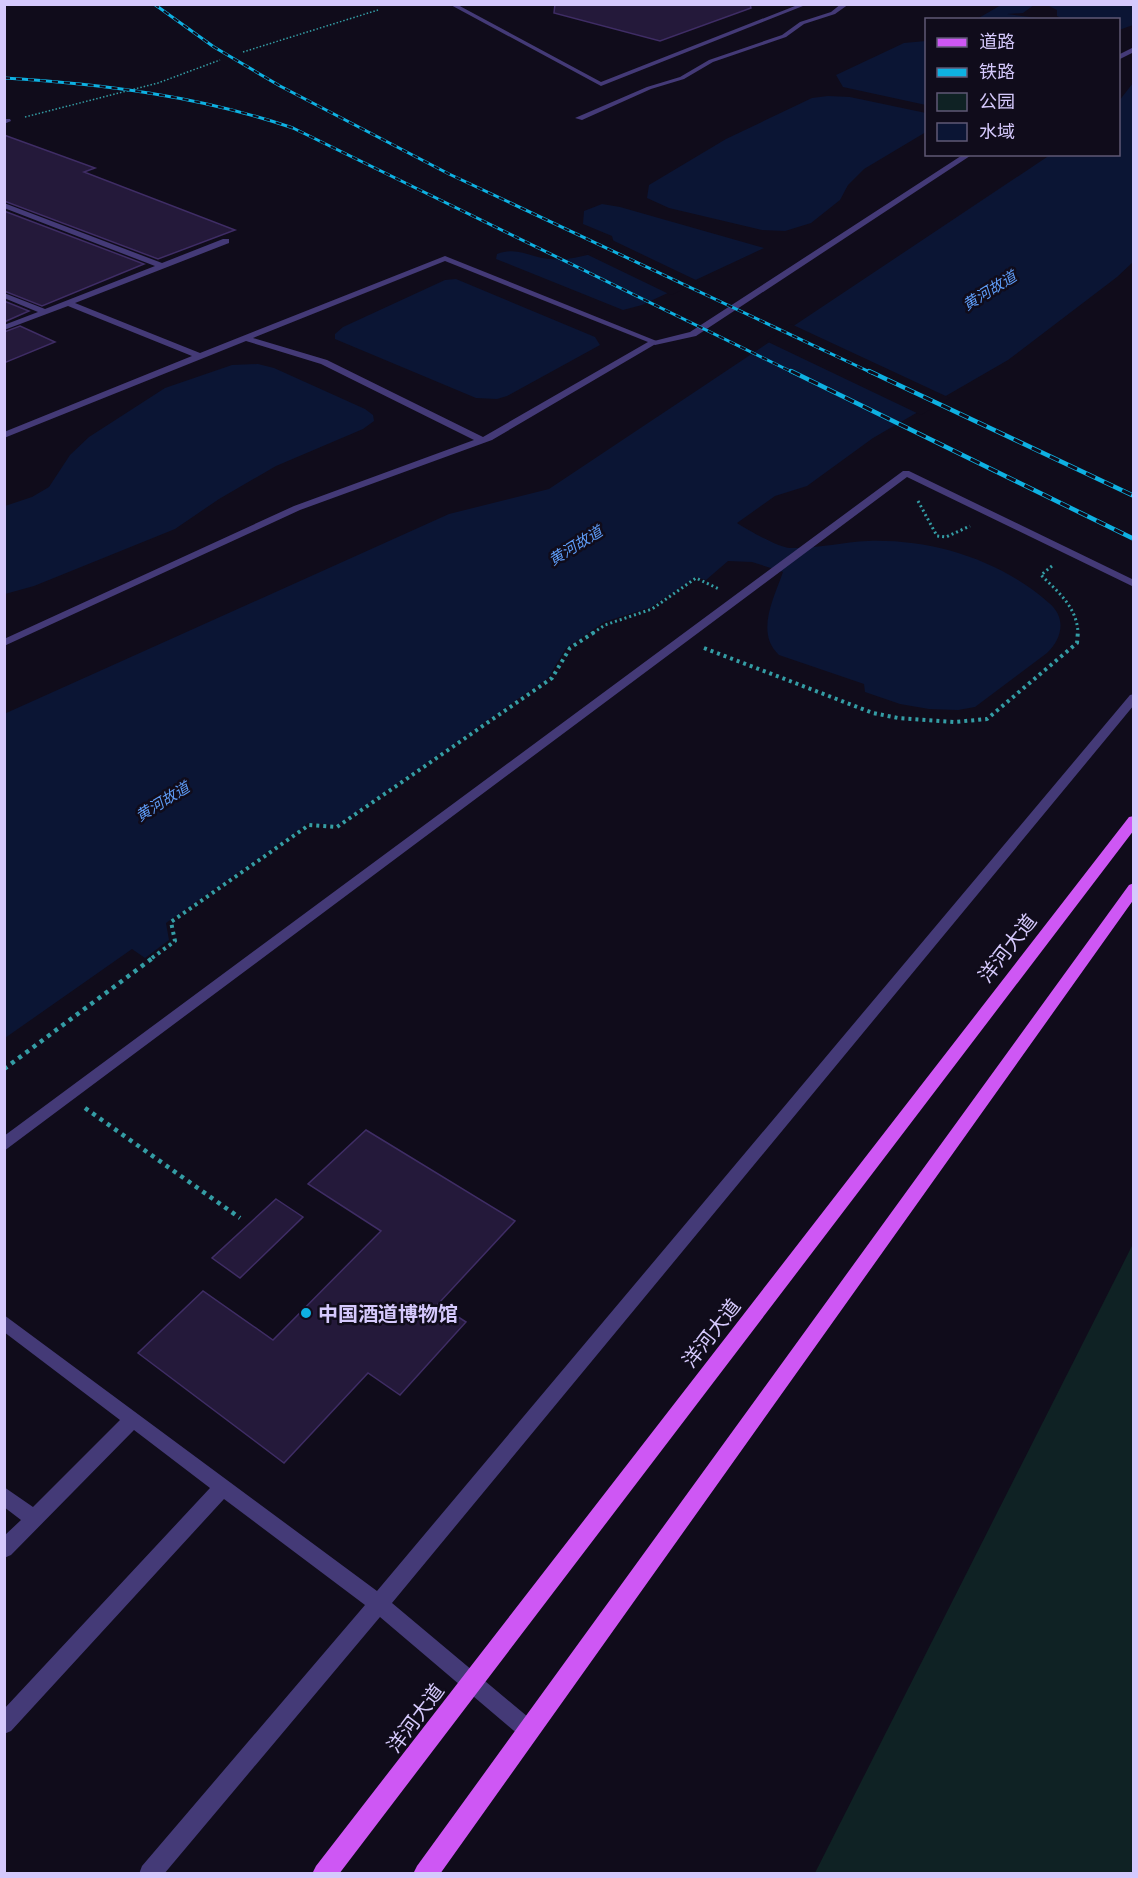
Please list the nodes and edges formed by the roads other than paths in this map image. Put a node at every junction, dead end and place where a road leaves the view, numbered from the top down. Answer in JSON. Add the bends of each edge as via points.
{"nodes":[{"id":1,"x":451,"y":4,"type":"edge"},
{"id":2,"x":806,"y":4,"type":"edge"},
{"id":3,"x":846,"y":4,"type":"edge"},
{"id":4,"x":1134,"y":49,"type":"edge"},
{"id":5,"x":1120,"y":57,"type":"edge"},
{"id":6,"x":579,"y":118,"type":"dead end"},
{"id":7,"x":967,"y":156,"type":"edge"},
{"id":8,"x":4,"y":205,"type":"edge"},
{"id":9,"x":226,"y":241,"type":"dead end"},
{"id":10,"x":162,"y":266,"type":"junction"},
{"id":11,"x":4,"y":295,"type":"edge"},
{"id":12,"x":69,"y":303,"type":"junction"},
{"id":13,"x":45,"y":312,"type":"junction"},
{"id":14,"x":4,"y":328,"type":"edge"},
{"id":15,"x":245,"y":338,"type":"junction"},
{"id":16,"x":655,"y":342,"type":"junction"},
{"id":17,"x":200,"y":356,"type":"junction"},
{"id":18,"x":4,"y":435,"type":"edge"},
{"id":19,"x":481,"y":440,"type":"junction"},
{"id":20,"x":1134,"y":584,"type":"edge"},
{"id":21,"x":4,"y":643,"type":"edge"},
{"id":22,"x":1134,"y":697,"type":"edge"},
{"id":23,"x":1134,"y":820,"type":"edge"},
{"id":24,"x":1134,"y":888,"type":"edge"},
{"id":25,"x":4,"y":1146,"type":"edge"},
{"id":26,"x":4,"y":1322,"type":"edge"},
{"id":27,"x":133,"y":1419,"type":"junction"},
{"id":28,"x":223,"y":1486,"type":"junction"},
{"id":29,"x":4,"y":1495,"type":"edge"},
{"id":30,"x":34,"y":1520,"type":"junction"},
{"id":31,"x":4,"y":1549,"type":"edge"},
{"id":32,"x":379,"y":1604,"type":"junction"},
{"id":33,"x":471,"y":1682,"type":"junction"},
{"id":34,"x":4,"y":1724,"type":"edge"},
{"id":35,"x":528,"y":1729,"type":"junction"},
{"id":36,"x":150,"y":1874,"type":"edge"},
{"id":37,"x":324,"y":1874,"type":"edge"},
{"id":38,"x":425,"y":1874,"type":"edge"}],
"edges":[{"from":1,"to":2,"type":"lane","via":[[601,84]]},
{"from":3,"to":6,"type":"street","via":[[833,13],[802,23],[784,36],[711,61],[682,78]]},
{"from":4,"to":5,"type":"street"},
{"from":7,"to":16,"type":"street","via":[[693,334]]},
{"from":8,"to":10,"type":"lane"},
{"from":9,"to":10,"type":"lane"},
{"from":10,"to":12,"type":"lane"},
{"from":11,"to":13,"type":"lane"},
{"from":12,"to":13,"type":"lane"},
{"from":12,"to":17,"type":"lane"},
{"from":13,"to":14,"type":"lane"},
{"from":15,"to":16,"type":"lane","via":[[445,258]]},
{"from":15,"to":17,"type":"lane"},
{"from":15,"to":19,"type":"lane","via":[[324,362]]},
{"from":16,"to":19,"type":"lane"},
{"from":17,"to":18,"type":"lane"},
{"from":19,"to":21,"type":"lane","via":[[297,508]]},
{"from":20,"to":25,"type":"lane","via":[[906,473]]},
{"from":22,"to":32,"type":"lane"},
{"from":23,"to":33,"type":"main road","name":"洋河大道"},
{"from":24,"to":35,"type":"main road"},
{"from":26,"to":27,"type":"lane"},
{"from":27,"to":28,"type":"lane"},
{"from":27,"to":30,"type":"lane"},
{"from":28,"to":32,"type":"lane"},
{"from":28,"to":34,"type":"lane"},
{"from":29,"to":30,"type":"lane"},
{"from":30,"to":31,"type":"lane"},
{"from":32,"to":33,"type":"lane"},
{"from":32,"to":36,"type":"lane"},
{"from":33,"to":35,"type":"lane"},
{"from":33,"to":37,"type":"main road","name":"洋河大道"},
{"from":35,"to":38,"type":"main road"}]}
